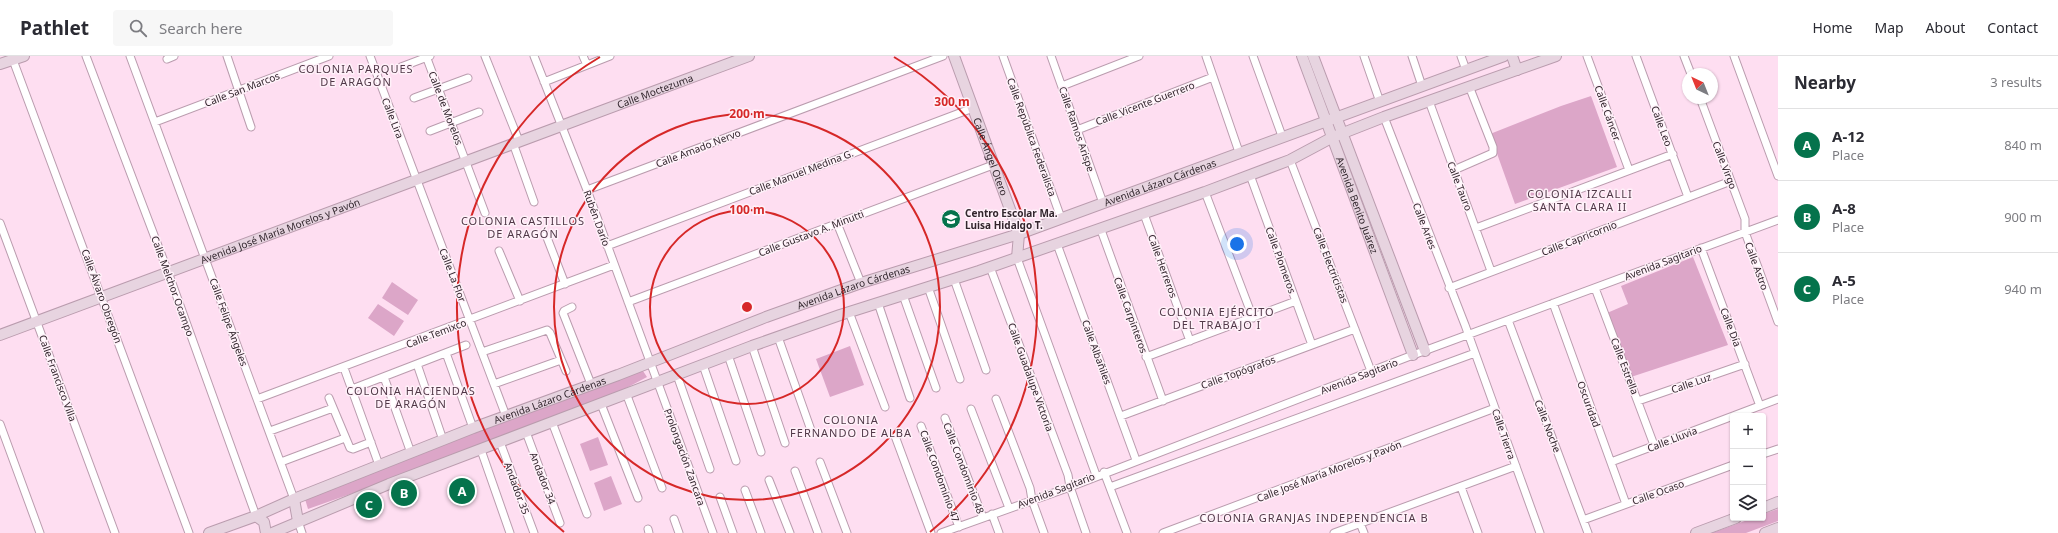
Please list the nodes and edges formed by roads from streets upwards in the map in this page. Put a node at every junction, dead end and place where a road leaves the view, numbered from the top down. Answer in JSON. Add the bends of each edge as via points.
{"nodes":[{"id":1,"x":24,"y":56,"type":"edge"},
{"id":2,"x":86,"y":56,"type":"edge"},
{"id":3,"x":130,"y":56,"type":"edge"},
{"id":4,"x":174,"y":56,"type":"edge"},
{"id":5,"x":227,"y":56,"type":"edge"},
{"id":6,"x":329,"y":56,"type":"edge"},
{"id":7,"x":370,"y":56,"type":"edge"},
{"id":8,"x":428,"y":56,"type":"edge"},
{"id":9,"x":485,"y":56,"type":"edge"},
{"id":10,"x":534,"y":56,"type":"edge"},
{"id":11,"x":584,"y":56,"type":"edge"},
{"id":12,"x":610,"y":56,"type":"edge"},
{"id":13,"x":749,"y":56,"type":"edge"},
{"id":14,"x":943,"y":56,"type":"edge"},
{"id":15,"x":954,"y":56,"type":"edge"},
{"id":16,"x":1003,"y":56,"type":"edge"},
{"id":17,"x":1051,"y":56,"type":"edge"},
{"id":18,"x":1139,"y":56,"type":"edge"},
{"id":19,"x":1206,"y":56,"type":"edge"},
{"id":20,"x":1253,"y":56,"type":"edge"},
{"id":21,"x":1302,"y":56,"type":"edge"},
{"id":22,"x":1313,"y":56,"type":"edge"},
{"id":23,"x":1364,"y":56,"type":"edge"},
{"id":24,"x":1412,"y":56,"type":"edge"},
{"id":25,"x":1461,"y":56,"type":"edge"},
{"id":26,"x":1504,"y":56,"type":"edge"},
{"id":27,"x":1512,"y":56,"type":"edge"},
{"id":28,"x":1556,"y":56,"type":"edge"},
{"id":29,"x":1587,"y":56,"type":"edge"},
{"id":30,"x":1636,"y":56,"type":"edge"},
{"id":31,"x":1684,"y":56,"type":"edge"},
{"id":32,"x":1734,"y":56,"type":"edge"},
{"id":33,"x":167,"y":59,"type":"dead end"},
{"id":34,"x":13,"y":60,"type":"junction"},
{"id":35,"x":0,"y":64,"type":"edge"},
{"id":36,"x":587,"y":65,"type":"junction"},
{"id":37,"x":402,"y":67,"type":"dead end"},
{"id":38,"x":1689,"y":68,"type":"edge"},
{"id":39,"x":1466,"y":70,"type":"junction"},
{"id":40,"x":1517,"y":70,"type":"junction"},
{"id":41,"x":1213,"y":77,"type":"junction"},
{"id":42,"x":468,"y":78,"type":"dead end"},
{"id":43,"x":544,"y":82,"type":"junction"},
{"id":44,"x":1062,"y":86,"type":"junction"},
{"id":45,"x":1422,"y":86,"type":"junction"},
{"id":46,"x":1470,"y":86,"type":"junction"},
{"id":47,"x":439,"y":88,"type":"junction"},
{"id":48,"x":240,"y":90,"type":"junction"},
{"id":49,"x":414,"y":98,"type":"dead end"},
{"id":50,"x":1429,"y":101,"type":"junction"},
{"id":51,"x":1380,"y":102,"type":"junction"},
{"id":52,"x":1702,"y":104,"type":"edge"},
{"id":53,"x":973,"y":108,"type":"junction"},
{"id":54,"x":479,"y":112,"type":"dead end"},
{"id":55,"x":1384,"y":117,"type":"junction"},
{"id":56,"x":1330,"y":118,"type":"junction"},
{"id":57,"x":155,"y":122,"type":"junction"},
{"id":58,"x":452,"y":122,"type":"junction"},
{"id":59,"x":561,"y":126,"type":"junction"},
{"id":60,"x":251,"y":127,"type":"dead end"},
{"id":61,"x":430,"y":130,"type":"dead end"},
{"id":62,"x":1077,"y":130,"type":"junction"},
{"id":63,"x":1337,"y":135,"type":"junction"},
{"id":64,"x":1282,"y":136,"type":"junction"},
{"id":65,"x":516,"y":142,"type":"junction"},
{"id":66,"x":1240,"y":152,"type":"junction"},
{"id":67,"x":1673,"y":154,"type":"junction"},
{"id":68,"x":467,"y":160,"type":"junction"},
{"id":69,"x":1290,"y":160,"type":"junction"},
{"id":70,"x":993,"y":164,"type":"junction"},
{"id":71,"x":1454,"y":170,"type":"junction"},
{"id":72,"x":1629,"y":170,"type":"junction"},
{"id":73,"x":1250,"y":175,"type":"junction"},
{"id":74,"x":1778,"y":176,"type":"edge"},
{"id":75,"x":417,"y":179,"type":"junction"},
{"id":76,"x":1731,"y":181,"type":"junction"},
{"id":77,"x":587,"y":190,"type":"junction"},
{"id":78,"x":1205,"y":192,"type":"junction"},
{"id":79,"x":1688,"y":196,"type":"junction"},
{"id":80,"x":534,"y":202,"type":"dead end"},
{"id":81,"x":1103,"y":203,"type":"junction"},
{"id":82,"x":485,"y":213,"type":"dead end"},
{"id":83,"x":1144,"y":214,"type":"junction"},
{"id":84,"x":1061,"y":218,"type":"junction"},
{"id":85,"x":1778,"y":220,"type":"edge"},
{"id":86,"x":0,"y":223,"type":"edge"},
{"id":87,"x":837,"y":223,"type":"junction"},
{"id":88,"x":1476,"y":228,"type":"junction"},
{"id":89,"x":1101,"y":230,"type":"junction"},
{"id":90,"x":1744,"y":232,"type":"junction"},
{"id":91,"x":1020,"y":234,"type":"junction"},
{"id":92,"x":546,"y":235,"type":"dead end"},
{"id":93,"x":1057,"y":244,"type":"junction"},
{"id":94,"x":607,"y":246,"type":"junction"},
{"id":95,"x":1701,"y":248,"type":"junction"},
{"id":96,"x":500,"y":251,"type":"dead end"},
{"id":97,"x":205,"y":258,"type":"junction"},
{"id":98,"x":1017,"y":258,"type":"junction"},
{"id":99,"x":614,"y":265,"type":"junction"},
{"id":100,"x":990,"y":267,"type":"junction"},
{"id":101,"x":1491,"y":271,"type":"junction"},
{"id":102,"x":168,"y":272,"type":"junction"},
{"id":103,"x":954,"y":279,"type":"junction"},
{"id":104,"x":860,"y":283,"type":"junction"},
{"id":105,"x":565,"y":284,"type":"junction"},
{"id":106,"x":928,"y":287,"type":"junction"},
{"id":107,"x":1449,"y":288,"type":"junction"},
{"id":108,"x":1595,"y":288,"type":"junction"},
{"id":109,"x":903,"y":294,"type":"junction"},
{"id":110,"x":102,"y":297,"type":"junction"},
{"id":111,"x":520,"y":301,"type":"junction"},
{"id":112,"x":1296,"y":301,"type":"junction"},
{"id":113,"x":628,"y":302,"type":"junction"},
{"id":114,"x":878,"y":303,"type":"junction"},
{"id":115,"x":1553,"y":303,"type":"junction"},
{"id":116,"x":572,"y":307,"type":"dead end"},
{"id":117,"x":849,"y":312,"type":"junction"},
{"id":118,"x":1253,"y":318,"type":"junction"},
{"id":119,"x":470,"y":320,"type":"junction"},
{"id":120,"x":1508,"y":320,"type":"junction"},
{"id":121,"x":37,"y":322,"type":"junction"},
{"id":122,"x":1778,"y":322,"type":"edge"},
{"id":123,"x":1355,"y":329,"type":"junction"},
{"id":124,"x":0,"y":335,"type":"edge"},
{"id":125,"x":1468,"y":335,"type":"junction"},
{"id":126,"x":778,"y":337,"type":"junction"},
{"id":127,"x":1190,"y":341,"type":"junction"},
{"id":128,"x":466,"y":345,"type":"dead end"},
{"id":129,"x":1312,"y":345,"type":"junction"},
{"id":130,"x":752,"y":346,"type":"junction"},
{"id":131,"x":1425,"y":351,"type":"junction"},
{"id":132,"x":482,"y":352,"type":"junction"},
{"id":133,"x":446,"y":353,"type":"junction"},
{"id":134,"x":1475,"y":353,"type":"junction"},
{"id":135,"x":1414,"y":355,"type":"junction"},
{"id":136,"x":728,"y":356,"type":"junction"},
{"id":137,"x":1146,"y":358,"type":"junction"},
{"id":138,"x":562,"y":360,"type":"junction"},
{"id":139,"x":649,"y":363,"type":"junction"},
{"id":140,"x":417,"y":364,"type":"junction"},
{"id":141,"x":1744,"y":364,"type":"junction"},
{"id":142,"x":703,"y":365,"type":"junction"},
{"id":143,"x":344,"y":368,"type":"junction"},
{"id":144,"x":986,"y":370,"type":"dead end"},
{"id":145,"x":566,"y":371,"type":"dead end"},
{"id":146,"x":1371,"y":371,"type":"junction"},
{"id":147,"x":677,"y":374,"type":"junction"},
{"id":148,"x":384,"y":377,"type":"junction"},
{"id":149,"x":960,"y":379,"type":"dead end"},
{"id":150,"x":657,"y":382,"type":"junction"},
{"id":151,"x":494,"y":384,"type":"junction"},
{"id":152,"x":591,"y":384,"type":"junction"},
{"id":153,"x":936,"y":388,"type":"dead end"},
{"id":154,"x":352,"y":389,"type":"junction"},
{"id":155,"x":626,"y":393,"type":"junction"},
{"id":156,"x":329,"y":398,"type":"dead end"},
{"id":157,"x":910,"y":398,"type":"dead end"},
{"id":158,"x":996,"y":399,"type":"dead end"},
{"id":159,"x":1778,"y":399,"type":"edge"},
{"id":160,"x":257,"y":400,"type":"junction"},
{"id":161,"x":1162,"y":401,"type":"junction"},
{"id":162,"x":1638,"y":401,"type":"junction"},
{"id":163,"x":601,"y":404,"type":"junction"},
{"id":164,"x":1760,"y":406,"type":"junction"},
{"id":165,"x":885,"y":407,"type":"dead end"},
{"id":166,"x":333,"y":408,"type":"junction"},
{"id":167,"x":1495,"y":408,"type":"junction"},
{"id":168,"x":971,"y":409,"type":"dead end"},
{"id":169,"x":1741,"y":413,"type":"edge"},
{"id":170,"x":506,"y":416,"type":"junction"},
{"id":171,"x":1121,"y":416,"type":"junction"},
{"id":172,"x":1730,"y":417,"type":"edge"},
{"id":173,"x":945,"y":418,"type":"dead end"},
{"id":174,"x":552,"y":422,"type":"junction"},
{"id":175,"x":0,"y":424,"type":"edge"},
{"id":176,"x":921,"y":426,"type":"dead end"},
{"id":177,"x":473,"y":428,"type":"junction"},
{"id":178,"x":270,"y":431,"type":"junction"},
{"id":179,"x":526,"y":432,"type":"junction"},
{"id":180,"x":812,"y":433,"type":"dead end"},
{"id":181,"x":895,"y":436,"type":"dead end"},
{"id":182,"x":345,"y":438,"type":"junction"},
{"id":183,"x":443,"y":440,"type":"junction"},
{"id":184,"x":371,"y":442,"type":"junction"},
{"id":185,"x":500,"y":442,"type":"junction"},
{"id":186,"x":785,"y":443,"type":"dead end"},
{"id":187,"x":1654,"y":446,"type":"junction"},
{"id":188,"x":1778,"y":449,"type":"edge"},
{"id":189,"x":481,"y":450,"type":"junction"},
{"id":190,"x":761,"y":452,"type":"dead end"},
{"id":191,"x":411,"y":453,"type":"junction"},
{"id":192,"x":1766,"y":453,"type":"edge"},
{"id":193,"x":1136,"y":460,"type":"junction"},
{"id":194,"x":736,"y":461,"type":"dead end"},
{"id":195,"x":281,"y":462,"type":"junction"},
{"id":196,"x":820,"y":462,"type":"dead end"},
{"id":197,"x":1611,"y":462,"type":"junction"},
{"id":198,"x":379,"y":465,"type":"junction"},
{"id":199,"x":1516,"y":466,"type":"junction"},
{"id":200,"x":1730,"y":466,"type":"edge"},
{"id":201,"x":710,"y":469,"type":"dead end"},
{"id":202,"x":795,"y":471,"type":"dead end"},
{"id":203,"x":1104,"y":472,"type":"junction"},
{"id":204,"x":1096,"y":475,"type":"junction"},
{"id":205,"x":769,"y":480,"type":"dead end"},
{"id":206,"x":1070,"y":487,"type":"junction"},
{"id":207,"x":1110,"y":487,"type":"junction"},
{"id":208,"x":1461,"y":487,"type":"junction"},
{"id":209,"x":662,"y":488,"type":"dead end"},
{"id":210,"x":745,"y":490,"type":"dead end"},
{"id":211,"x":638,"y":498,"type":"dead end"},
{"id":212,"x":720,"y":498,"type":"dead end"},
{"id":213,"x":294,"y":499,"type":"junction"},
{"id":214,"x":1032,"y":500,"type":"junction"},
{"id":215,"x":1778,"y":502,"type":"edge"},
{"id":216,"x":1626,"y":504,"type":"junction"},
{"id":217,"x":1766,"y":507,"type":"edge"},
{"id":218,"x":1009,"y":508,"type":"junction"},
{"id":219,"x":587,"y":514,"type":"dead end"},
{"id":220,"x":992,"y":514,"type":"junction"},
{"id":221,"x":256,"y":516,"type":"junction"},
{"id":222,"x":983,"y":518,"type":"junction"},
{"id":223,"x":674,"y":519,"type":"dead end"},
{"id":224,"x":1583,"y":520,"type":"junction"},
{"id":225,"x":1730,"y":520,"type":"edge"},
{"id":226,"x":298,"y":521,"type":"junction"},
{"id":227,"x":560,"y":523,"type":"dead end"},
{"id":228,"x":1360,"y":523,"type":"junction"},
{"id":229,"x":959,"y":526,"type":"junction"},
{"id":230,"x":1778,"y":528,"type":"edge"},
{"id":231,"x":40,"y":533,"type":"edge"},
{"id":232,"x":115,"y":533,"type":"edge"},
{"id":233,"x":189,"y":533,"type":"edge"},
{"id":234,"x":209,"y":533,"type":"edge"},
{"id":235,"x":266,"y":533,"type":"edge"},
{"id":236,"x":272,"y":533,"type":"edge"},
{"id":237,"x":302,"y":533,"type":"edge"},
{"id":238,"x":510,"y":533,"type":"edge"},
{"id":239,"x":534,"y":533,"type":"edge"},
{"id":240,"x":679,"y":533,"type":"edge"},
{"id":241,"x":712,"y":533,"type":"edge"},
{"id":242,"x":733,"y":533,"type":"edge"},
{"id":243,"x":760,"y":533,"type":"edge"},
{"id":244,"x":790,"y":533,"type":"edge"},
{"id":245,"x":818,"y":533,"type":"edge"},
{"id":246,"x":847,"y":533,"type":"edge"},
{"id":247,"x":931,"y":533,"type":"edge"},
{"id":248,"x":941,"y":533,"type":"edge"},
{"id":249,"x":999,"y":533,"type":"edge"},
{"id":250,"x":1044,"y":533,"type":"edge"},
{"id":251,"x":1086,"y":533,"type":"edge"},
{"id":252,"x":1127,"y":533,"type":"edge"},
{"id":253,"x":1163,"y":533,"type":"edge"},
{"id":254,"x":1334,"y":533,"type":"edge"},
{"id":255,"x":1364,"y":533,"type":"edge"},
{"id":256,"x":1478,"y":533,"type":"edge"},
{"id":257,"x":1540,"y":533,"type":"edge"},
{"id":258,"x":1588,"y":533,"type":"edge"},
{"id":259,"x":1696,"y":533,"type":"edge"},
{"id":260,"x":1765,"y":533,"type":"edge"}],
"edges":[{"from":1,"to":34,"type":"street"},
{"from":2,"to":102,"type":"street","name":"Calle Melchor Ocampo"},
{"from":3,"to":57,"type":"street","name":"Calle Felipe Ángeles"},
{"from":4,"to":33,"type":"street"},
{"from":5,"to":48,"type":"street"},
{"from":6,"to":48,"type":"street","name":"Calle San Marcos"},
{"from":7,"to":75,"type":"street","name":"Calle Lira"},
{"from":8,"to":37,"type":"street"},
{"from":8,"to":47,"type":"street","name":"Calle de Morelos"},
{"from":9,"to":65,"type":"street"},
{"from":10,"to":43,"type":"street","name":"Rubén Darío"},
{"from":11,"to":36,"type":"street"},
{"from":12,"to":36,"type":"street"},
{"from":13,"to":59,"type":"street","name":"Calle Moctezuma"},
{"from":14,"to":77,"type":"street","name":"Calle Amado Nervo"},
{"from":15,"to":53,"type":"street","name":"Calle Ángel Otero"},
{"from":16,"to":84,"type":"street","name":"Calle República Federalista"},
{"from":17,"to":44,"type":"street","name":"Calle Ramos Arispe"},
{"from":18,"to":44,"type":"street"},
{"from":19,"to":41,"type":"street"},
{"from":20,"to":64,"type":"street"},
{"from":21,"to":56,"type":"street","name":"Avenida Benito Juárez"},
{"from":22,"to":56,"type":"street","name":"Avenida Benito Juárez"},
{"from":23,"to":51,"type":"street"},
{"from":24,"to":45,"type":"street"},
{"from":25,"to":39,"type":"street"},
{"from":26,"to":39,"type":"street","name":"Avenida Lázaro Cárdenas"},
{"from":27,"to":40,"type":"street"},
{"from":28,"to":40,"type":"street","name":"Avenida Lázaro Cárdenas"},
{"from":29,"to":72,"type":"street","name":"Calle Cáncer"},
{"from":30,"to":67,"type":"street","name":"Calle Leo"},
{"from":31,"to":38,"type":"street"},
{"from":32,"to":74,"type":"street"},
{"from":34,"to":35,"type":"street"},
{"from":34,"to":110,"type":"street","name":"Calle Álvaro Obregón"},
{"from":36,"to":43,"type":"street"},
{"from":39,"to":45,"type":"street","name":"Avenida Lázaro Cárdenas"},
{"from":40,"to":46,"type":"street","name":"Avenida Lázaro Cárdenas"},
{"from":41,"to":62,"type":"street","name":"Calle Vicente Guerrero"},
{"from":41,"to":66,"type":"street"},
{"from":42,"to":47,"type":"street"},
{"from":43,"to":59,"type":"street","name":"Rubén Darío"},
{"from":44,"to":62,"type":"street","name":"Calle Ramos Arispe"},
{"from":45,"to":51,"type":"street","name":"Avenida Lázaro Cárdenas"},
{"from":46,"to":50,"type":"street","name":"Avenida Lázaro Cárdenas"},
{"from":46,"to":71,"type":"street","via":[[1493,153]]},
{"from":47,"to":49,"type":"street"},
{"from":47,"to":58,"type":"street","name":"Calle de Morelos"},
{"from":48,"to":57,"type":"street","name":"Calle San Marcos"},
{"from":48,"to":60,"type":"street"},
{"from":50,"to":55,"type":"street","name":"Avenida Lázaro Cárdenas"},
{"from":50,"to":71,"type":"street","name":"Calle Tauro"},
{"from":51,"to":56,"type":"street","name":"Avenida Lázaro Cárdenas"},
{"from":52,"to":76,"type":"street","name":"Calle Virgo"},
{"from":53,"to":70,"type":"street","name":"Calle Ángel Otero"},
{"from":53,"to":94,"type":"street","name":"Calle Manuel Medina G."},
{"from":54,"to":58,"type":"street"},
{"from":55,"to":63,"type":"street","name":"Avenida Lázaro Cárdenas"},
{"from":55,"to":107,"type":"street","name":"Calle Aries"},
{"from":56,"to":63,"type":"street","name":"Avenida Benito Juárez"},
{"from":56,"to":64,"type":"street","name":"Avenida Lázaro Cárdenas"},
{"from":57,"to":97,"type":"street","name":"Calle Felipe Ángeles"},
{"from":58,"to":61,"type":"street"},
{"from":58,"to":68,"type":"street","name":"Calle de Morelos"},
{"from":59,"to":65,"type":"street","name":"Avenida José María Morelos y Pavón"},
{"from":59,"to":77,"type":"street","name":"Rubén Darío"},
{"from":62,"to":81,"type":"street","name":"Calle Ramos Arispe"},
{"from":63,"to":69,"type":"street","name":"Avenida Lázaro Cárdenas"},
{"from":63,"to":131,"type":"street","name":"Avenida Benito Juárez"},
{"from":63,"to":135,"type":"street","name":"Avenida Benito Juárez"},
{"from":64,"to":66,"type":"street","name":"Avenida Lázaro Cárdenas"},
{"from":65,"to":68,"type":"street","name":"Avenida José María Morelos y Pavón"},
{"from":65,"to":80,"type":"street"},
{"from":66,"to":81,"type":"street","name":"Avenida Lázaro Cárdenas"},
{"from":67,"to":72,"type":"street"},
{"from":67,"to":79,"type":"street","name":"Calle Leo"},
{"from":68,"to":75,"type":"street","name":"Avenida José María Morelos y Pavón"},
{"from":68,"to":82,"type":"street","name":"Calle de Morelos"},
{"from":69,"to":73,"type":"street","name":"Avenida Lázaro Cárdenas"},
{"from":69,"to":123,"type":"street","name":"Calle Electricistas"},
{"from":70,"to":87,"type":"street","name":"Calle Gustavo A. Minutti"},
{"from":70,"to":91,"type":"street","name":"Calle Ángel Otero"},
{"from":71,"to":88,"type":"street","name":"Calle Tauro"},
{"from":72,"to":88,"type":"street"},
{"from":73,"to":78,"type":"street","name":"Avenida Lázaro Cárdenas"},
{"from":73,"to":112,"type":"street","name":"Calle Plomeros"},
{"from":75,"to":97,"type":"street","name":"Avenida José María Morelos y Pavón"},
{"from":75,"to":119,"type":"street","name":"Calle La Flor"},
{"from":76,"to":79,"type":"street","name":"Calle Capricornio"},
{"from":76,"to":90,"type":"street","name":"Calle Virgo","via":[[1745,219]]},
{"from":77,"to":94,"type":"street","name":"Rubén Darío"},
{"from":78,"to":83,"type":"street","name":"Avenida Lázaro Cárdenas"},
{"from":78,"to":118,"type":"street"},
{"from":79,"to":101,"type":"street","name":"Calle Capricornio"},
{"from":81,"to":84,"type":"street","name":"Avenida Lázaro Cárdenas"},
{"from":83,"to":89,"type":"street","name":"Avenida Lázaro Cárdenas"},
{"from":83,"to":127,"type":"street","name":"Calle Herreros"},
{"from":84,"to":91,"type":"street","name":"Avenida Lázaro Cárdenas"},
{"from":85,"to":90,"type":"street","name":"Avenida Sagitario"},
{"from":86,"to":121,"type":"street","name":"Calle Francisco Villa"},
{"from":87,"to":104,"type":"street"},
{"from":87,"to":113,"type":"street","name":"Calle Gustavo A. Minutti"},
{"from":88,"to":101,"type":"street","name":"Calle Tauro"},
{"from":89,"to":93,"type":"street","name":"Avenida Lázaro Cárdenas"},
{"from":89,"to":137,"type":"street","name":"Calle Carpinteros"},
{"from":90,"to":95,"type":"street","name":"Avenida Sagitario"},
{"from":90,"to":122,"type":"street","name":"Calle Astro"},
{"from":91,"to":98,"type":"street","name":"Calle Ángel Otero"},
{"from":91,"to":104,"type":"street","name":"Avenida Lázaro Cárdenas"},
{"from":92,"to":105,"type":"street"},
{"from":93,"to":98,"type":"street","name":"Avenida Lázaro Cárdenas"},
{"from":93,"to":171,"type":"street","name":"Calle Albañiles"},
{"from":94,"to":99,"type":"street","name":"Rubén Darío"},
{"from":95,"to":108,"type":"street","name":"Avenida Sagitario"},
{"from":95,"to":141,"type":"street","name":"Calle Día"},
{"from":96,"to":111,"type":"street"},
{"from":97,"to":102,"type":"street","name":"Avenida José María Morelos y Pavón"},
{"from":97,"to":160,"type":"street","name":"Calle Felipe Ángeles"},
{"from":98,"to":100,"type":"street","name":"Avenida Lázaro Cárdenas"},
{"from":98,"to":204,"type":"street"},
{"from":99,"to":105,"type":"street","name":"Calle Temixco"},
{"from":99,"to":113,"type":"street","name":"Rubén Darío"},
{"from":100,"to":103,"type":"street","name":"Avenida Lázaro Cárdenas"},
{"from":100,"to":206,"type":"street","name":"Calle Guadalupe Victoria","via":[[1068,475]]},
{"from":101,"to":107,"type":"street","name":"Calle Capricornio"},
{"from":102,"to":110,"type":"street","name":"Avenida José María Morelos y Pavón"},
{"from":102,"to":221,"type":"street","name":"Calle Melchor Ocampo"},
{"from":103,"to":106,"type":"street","name":"Avenida Lázaro Cárdenas"},
{"from":103,"to":144,"type":"street"},
{"from":104,"to":139,"type":"street","name":"Avenida Lázaro Cárdenas"},
{"from":105,"to":111,"type":"street","name":"Calle Temixco"},
{"from":106,"to":109,"type":"street","name":"Avenida Lázaro Cárdenas"},
{"from":106,"to":149,"type":"street"},
{"from":107,"to":125,"type":"street","name":"Calle Aries"},
{"from":108,"to":115,"type":"street","name":"Avenida Sagitario"},
{"from":108,"to":162,"type":"street","name":"Calle Estrella"},
{"from":109,"to":114,"type":"street","name":"Avenida Lázaro Cárdenas"},
{"from":109,"to":153,"type":"street"},
{"from":110,"to":121,"type":"street","name":"Avenida José María Morelos y Pavón"},
{"from":110,"to":233,"type":"street","name":"Calle Álvaro Obregón"},
{"from":111,"to":119,"type":"street","name":"Calle Temixco"},
{"from":112,"to":118,"type":"street"},
{"from":112,"to":129,"type":"street","name":"Calle Plomeros"},
{"from":113,"to":139,"type":"street","name":"Rubén Darío"},
{"from":114,"to":117,"type":"street","name":"Avenida Lázaro Cárdenas"},
{"from":114,"to":157,"type":"street"},
{"from":115,"to":120,"type":"street","name":"Avenida Sagitario"},
{"from":115,"to":197,"type":"street","name":"Oscuridad"},
{"from":116,"to":152,"type":"street","via":[[564,311],[564,314]]},
{"from":117,"to":126,"type":"street","name":"Avenida Lázaro Cárdenas"},
{"from":117,"to":165,"type":"street"},
{"from":118,"to":127,"type":"street"},
{"from":119,"to":132,"type":"street","name":"Calle La Flor"},
{"from":119,"to":143,"type":"street","name":"Calle Temixco"},
{"from":120,"to":125,"type":"street","name":"Avenida Sagitario"},
{"from":120,"to":224,"type":"street","name":"Calle Noche"},
{"from":121,"to":124,"type":"street","name":"Avenida José María Morelos y Pavón"},
{"from":121,"to":232,"type":"street","name":"Calle Francisco Villa"},
{"from":123,"to":129,"type":"street","name":"Calle Topógrafos"},
{"from":123,"to":146,"type":"street","name":"Calle Electricistas"},
{"from":125,"to":131,"type":"street","name":"Avenida Sagitario"},
{"from":125,"to":134,"type":"street","name":"Calle Tierra"},
{"from":126,"to":130,"type":"street","name":"Avenida Lázaro Cárdenas"},
{"from":126,"to":180,"type":"street"},
{"from":127,"to":137,"type":"street"},
{"from":128,"to":133,"type":"street"},
{"from":129,"to":161,"type":"street","name":"Calle Topógrafos"},
{"from":130,"to":136,"type":"street","name":"Avenida Lázaro Cárdenas"},
{"from":130,"to":186,"type":"street"},
{"from":131,"to":135,"type":"street","name":"Avenida Sagitario"},
{"from":132,"to":138,"type":"street","via":[[547,330]]},
{"from":132,"to":151,"type":"street","name":"Calle La Flor"},
{"from":133,"to":140,"type":"street"},
{"from":133,"to":177,"type":"street"},
{"from":134,"to":167,"type":"street","name":"Calle Tierra"},
{"from":134,"to":207,"type":"street","name":"Avenida Sagitario"},
{"from":135,"to":146,"type":"street","name":"Avenida Sagitario"},
{"from":136,"to":142,"type":"street","name":"Avenida Lázaro Cárdenas"},
{"from":136,"to":190,"type":"street"},
{"from":137,"to":161,"type":"street","name":"Calle Carpinteros"},
{"from":138,"to":145,"type":"street"},
{"from":138,"to":151,"type":"street"},
{"from":139,"to":150,"type":"street","name":"Rubén Darío"},
{"from":139,"to":152,"type":"street","name":"Avenida Lázaro Cárdenas"},
{"from":140,"to":148,"type":"street"},
{"from":140,"to":183,"type":"street"},
{"from":141,"to":162,"type":"street","name":"Calle Luz"},
{"from":141,"to":164,"type":"street","name":"Calle Día"},
{"from":142,"to":147,"type":"street","name":"Avenida Lázaro Cárdenas"},
{"from":142,"to":194,"type":"street"},
{"from":143,"to":154,"type":"street"},
{"from":143,"to":160,"type":"street","name":"Calle Temixco"},
{"from":146,"to":193,"type":"street","name":"Avenida Sagitario"},
{"from":147,"to":150,"type":"street","name":"Avenida Lázaro Cárdenas"},
{"from":147,"to":201,"type":"street"},
{"from":148,"to":154,"type":"street"},
{"from":148,"to":191,"type":"street"},
{"from":150,"to":155,"type":"street","name":"Avenida Lázaro Cárdenas"},
{"from":150,"to":241,"type":"street","name":"Prolongación Zancara"},
{"from":151,"to":170,"type":"street","name":"Calle La Flor"},
{"from":152,"to":170,"type":"street","name":"Avenida Lázaro Cárdenas"},
{"from":154,"to":184,"type":"street"},
{"from":155,"to":163,"type":"street","name":"Avenida Lázaro Cárdenas"},
{"from":155,"to":209,"type":"street"},
{"from":156,"to":166,"type":"street"},
{"from":158,"to":214,"type":"street","via":[[1030,488]]},
{"from":159,"to":164,"type":"street","name":"Calle Lluvia"},
{"from":160,"to":178,"type":"street","name":"Calle Felipe Ángeles"},
{"from":161,"to":171,"type":"street","name":"Calle Topógrafos"},
{"from":162,"to":187,"type":"street","name":"Calle Estrella"},
{"from":163,"to":174,"type":"street","name":"Avenida Lázaro Cárdenas"},
{"from":163,"to":211,"type":"street"},
{"from":164,"to":169,"type":"street","name":"Calle Lluvia"},
{"from":166,"to":178,"type":"street"},
{"from":166,"to":182,"type":"street"},
{"from":167,"to":199,"type":"street","name":"Calle Tierra"},
{"from":167,"to":253,"type":"street","name":"Calle José María Morelos y Pavón"},
{"from":168,"to":218,"type":"street"},
{"from":170,"to":177,"type":"street","name":"Avenida Lázaro Cárdenas"},
{"from":171,"to":193,"type":"street","name":"Calle Albañiles"},
{"from":172,"to":187,"type":"street","name":"Calle Lluvia"},
{"from":173,"to":222,"type":"street","name":"Calle Condominio 48"},
{"from":174,"to":179,"type":"street","name":"Avenida Lázaro Cárdenas"},
{"from":174,"to":219,"type":"street"},
{"from":175,"to":231,"type":"street"},
{"from":176,"to":229,"type":"street","name":"Calle Condominio 47"},
{"from":177,"to":183,"type":"street","name":"Avenida Lázaro Cárdenas"},
{"from":178,"to":195,"type":"street","name":"Calle Felipe Ángeles"},
{"from":179,"to":185,"type":"street","name":"Avenida Lázaro Cárdenas"},
{"from":179,"to":227,"type":"street","name":"Andador 34"},
{"from":181,"to":247,"type":"street"},
{"from":182,"to":184,"type":"street","via":[[352,449]]},
{"from":182,"to":195,"type":"street"},
{"from":183,"to":191,"type":"street","name":"Avenida Lázaro Cárdenas"},
{"from":184,"to":198,"type":"street"},
{"from":185,"to":189,"type":"street","name":"Avenida Lázaro Cárdenas"},
{"from":185,"to":239,"type":"street","name":"Andador 35"},
{"from":187,"to":197,"type":"street","name":"Calle Lluvia"},
{"from":188,"to":192,"type":"street"},
{"from":189,"to":226,"type":"street","name":"Avenida Lázaro Cárdenas"},
{"from":189,"to":238,"type":"street"},
{"from":191,"to":198,"type":"street","name":"Avenida Lázaro Cárdenas"},
{"from":193,"to":203,"type":"street","name":"Avenida Sagitario"},
{"from":195,"to":213,"type":"street","name":"Calle Felipe Ángeles"},
{"from":196,"to":246,"type":"street"},
{"from":197,"to":216,"type":"street","name":"Oscuridad"},
{"from":198,"to":213,"type":"street","name":"Avenida Lázaro Cárdenas"},
{"from":199,"to":208,"type":"street"},
{"from":199,"to":257,"type":"street","name":"Calle Tierra"},
{"from":200,"to":216,"type":"street","name":"Calle Ocaso"},
{"from":202,"to":245,"type":"street"},
{"from":203,"to":204,"type":"street","name":"Avenida Sagitario"},
{"from":203,"to":207,"type":"street"},
{"from":204,"to":206,"type":"street","name":"Avenida Sagitario"},
{"from":205,"to":244,"type":"street"},
{"from":206,"to":214,"type":"street","name":"Avenida Sagitario"},
{"from":206,"to":251,"type":"street","name":"Calle Guadalupe Victoria"},
{"from":207,"to":252,"type":"street"},
{"from":208,"to":228,"type":"street"},
{"from":208,"to":256,"type":"street"},
{"from":210,"to":243,"type":"street"},
{"from":212,"to":242,"type":"street"},
{"from":213,"to":221,"type":"street","name":"Avenida Lázaro Cárdenas"},
{"from":213,"to":226,"type":"street"},
{"from":214,"to":218,"type":"street","name":"Avenida Sagitario"},
{"from":214,"to":250,"type":"street"},
{"from":215,"to":217,"type":"street"},
{"from":216,"to":224,"type":"street","name":"Calle Ocaso"},
{"from":218,"to":220,"type":"street","name":"Avenida Sagitario"},
{"from":220,"to":222,"type":"street","name":"Avenida Sagitario"},
{"from":220,"to":249,"type":"street"},
{"from":221,"to":234,"type":"street","name":"Avenida Lázaro Cárdenas"},
{"from":221,"to":235,"type":"street","via":[[264,522]]},
{"from":222,"to":229,"type":"street","name":"Avenida Sagitario"},
{"from":223,"to":240,"type":"street"},
{"from":224,"to":258,"type":"street","name":"Calle Noche"},
{"from":225,"to":259,"type":"street"},
{"from":226,"to":236,"type":"street","name":"Avenida Lázaro Cárdenas"},
{"from":226,"to":237,"type":"street"},
{"from":228,"to":254,"type":"street"},
{"from":228,"to":255,"type":"street"},
{"from":229,"to":248,"type":"street","name":"Avenida Sagitario"},
{"from":230,"to":260,"type":"street"}]}
